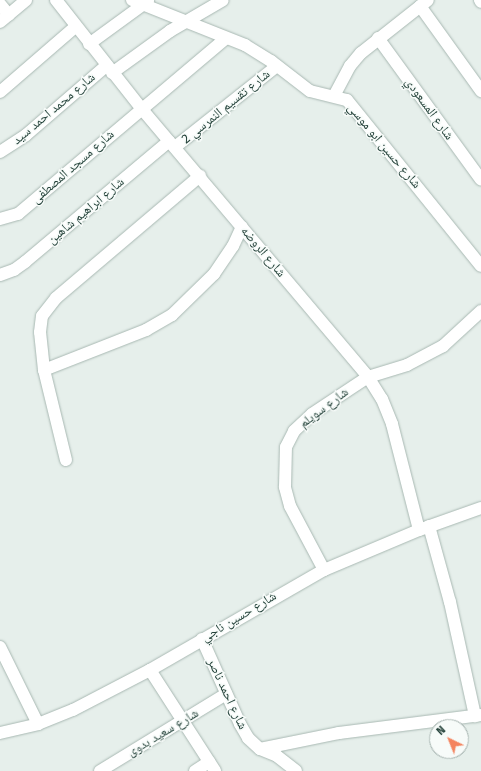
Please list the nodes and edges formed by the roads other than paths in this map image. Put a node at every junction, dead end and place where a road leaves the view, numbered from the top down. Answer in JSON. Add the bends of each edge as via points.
{"nodes":[{"id":1,"x":26,"y":0,"type":"edge"},
{"id":2,"x":56,"y":0,"type":"edge"},
{"id":3,"x":224,"y":0,"type":"edge"},
{"id":4,"x":142,"y":1,"type":"edge"},
{"id":5,"x":424,"y":3,"type":"edge"},
{"id":6,"x":0,"y":4,"type":"edge"},
{"id":7,"x":4,"y":19,"type":"edge"},
{"id":8,"x":187,"y":21,"type":"junction"},
{"id":9,"x":75,"y":27,"type":"junction"},
{"id":10,"x":226,"y":38,"type":"junction"},
{"id":11,"x":378,"y":38,"type":"junction"},
{"id":12,"x":89,"y":44,"type":"junction"},
{"id":13,"x":277,"y":66,"type":"junction"},
{"id":14,"x":110,"y":69,"type":"junction"},
{"id":15,"x":481,"y":91,"type":"edge"},
{"id":16,"x":0,"y":92,"type":"edge"},
{"id":17,"x":334,"y":96,"type":"junction"},
{"id":18,"x":141,"y":108,"type":"junction"},
{"id":19,"x":172,"y":144,"type":"junction"},
{"id":20,"x":0,"y":152,"type":"edge"},
{"id":21,"x":200,"y":176,"type":"junction"},
{"id":22,"x":481,"y":180,"type":"edge"},
{"id":23,"x":0,"y":219,"type":"edge"},
{"id":24,"x":242,"y":227,"type":"junction"},
{"id":25,"x":481,"y":266,"type":"edge"},
{"id":26,"x":0,"y":275,"type":"edge"},
{"id":27,"x":481,"y":311,"type":"edge"},
{"id":28,"x":44,"y":370,"type":"junction"},
{"id":29,"x":368,"y":377,"type":"junction"},
{"id":30,"x":66,"y":460,"type":"dead end"},
{"id":31,"x":481,"y":508,"type":"edge"},
{"id":32,"x":424,"y":528,"type":"junction"},
{"id":33,"x":324,"y":570,"type":"junction"},
{"id":34,"x":202,"y":639,"type":"junction"},
{"id":35,"x":0,"y":647,"type":"edge"},
{"id":36,"x":150,"y":670,"type":"junction"},
{"id":37,"x":226,"y":694,"type":"junction"},
{"id":38,"x":478,"y":715,"type":"edge"},
{"id":39,"x":183,"y":721,"type":"junction"},
{"id":40,"x":38,"y":724,"type":"junction"},
{"id":41,"x":0,"y":733,"type":"edge"},
{"id":42,"x":260,"y":749,"type":"junction"},
{"id":43,"x":212,"y":767,"type":"edge"},
{"id":44,"x":100,"y":771,"type":"edge"},
{"id":45,"x":195,"y":771,"type":"edge"},
{"id":46,"x":296,"y":771,"type":"edge"}],
"edges":[{"from":1,"to":7,"type":"street"},
{"from":2,"to":9,"type":"street","name":"شارع الروضه"},
{"from":3,"to":8,"type":"street","name":"شارع محمد احمد سيد"},
{"from":4,"to":8,"type":"street","name":"شارع حسين ابو موسي"},
{"from":4,"to":12,"type":"street"},
{"from":5,"to":11,"type":"street"},
{"from":5,"to":15,"type":"street"},
{"from":6,"to":7,"type":"street"},
{"from":8,"to":10,"type":"street","name":"شارع حسين ابو موسي"},
{"from":8,"to":14,"type":"street","name":"شارع محمد احمد سيد"},
{"from":9,"to":12,"type":"street","name":"شارع الروضه"},
{"from":9,"to":16,"type":"street"},
{"from":10,"to":13,"type":"street","name":"شارع حسين ابو موسي","via":[[259,52]]},
{"from":10,"to":18,"type":"street","name":"شارع مسجد المصطفى"},
{"from":11,"to":17,"type":"street","via":[[350,66]]},
{"from":11,"to":22,"type":"street","name":"شارع المسعودي"},
{"from":12,"to":14,"type":"street","name":"شارع الروضه"},
{"from":13,"to":17,"type":"street","name":"شارع حسين ابو موسي","via":[[310,91]]},
{"from":13,"to":19,"type":"street","name":"شارع تقسيم النمرسي 2"},
{"from":14,"to":18,"type":"street","name":"شارع الروضه"},
{"from":14,"to":20,"type":"street","name":"شارع محمد احمد سيد","via":[[26,135]]},
{"from":17,"to":25,"type":"street","name":"شارع حسين ابو موسي","via":[[347,100],[356,109]]},
{"from":18,"to":19,"type":"street","name":"شارع الروضه"},
{"from":18,"to":23,"type":"street","name":"شارع مسجد المصطفى","via":[[18,214]]},
{"from":19,"to":21,"type":"street","name":"شارع الروضه"},
{"from":19,"to":26,"type":"street","name":"شارع ابراهيم شاهين","via":[[25,262],[14,270]]},
{"from":21,"to":24,"type":"street","name":"شارع الروضه"},
{"from":21,"to":28,"type":"street","via":[[48,305],[42,316],[40,332]]},
{"from":24,"to":28,"type":"street","via":[[234,246],[214,274],[172,315],[146,330]]},
{"from":24,"to":29,"type":"street","name":"شارع الروضه"},
{"from":27,"to":29,"type":"street","name":"شارع سويلم","via":[[443,346],[425,356]]},
{"from":28,"to":30,"type":"street"},
{"from":29,"to":32,"type":"street","name":"شارع الروضه","via":[[382,399],[392,424]]},
{"from":29,"to":33,"type":"street","name":"شارع سويلم","via":[[312,414],[294,431],[286,448],[285,476],[290,506]]},
{"from":31,"to":32,"type":"street","name":"شارع حسين ناجي"},
{"from":32,"to":33,"type":"street","name":"شارع حسين ناجي"},
{"from":32,"to":38,"type":"street","name":"شارع الروضه","via":[[450,602]]},
{"from":33,"to":34,"type":"street","name":"شارع حسين ناجي"},
{"from":34,"to":36,"type":"street","name":"شارع حسين ناجي"},
{"from":34,"to":37,"type":"street","name":"شارع احمد ناصر"},
{"from":35,"to":40,"type":"street"},
{"from":36,"to":39,"type":"street"},
{"from":36,"to":40,"type":"street","name":"شارع حسين ناجي","via":[[73,710]]},
{"from":37,"to":39,"type":"street","name":"شارع سعيد بدوى"},
{"from":37,"to":42,"type":"street","name":"شارع احمد ناصر","via":[[240,724]]},
{"from":38,"to":42,"type":"street","via":[[338,733]]},
{"from":39,"to":43,"type":"street"},
{"from":39,"to":44,"type":"street","name":"شارع سعيد بدوى"},
{"from":40,"to":41,"type":"street","name":"شارع حسين ناجي"},
{"from":42,"to":46,"type":"street","name":"شارع احمد ناصر","via":[[277,756]]},
{"from":43,"to":45,"type":"street"}]}
